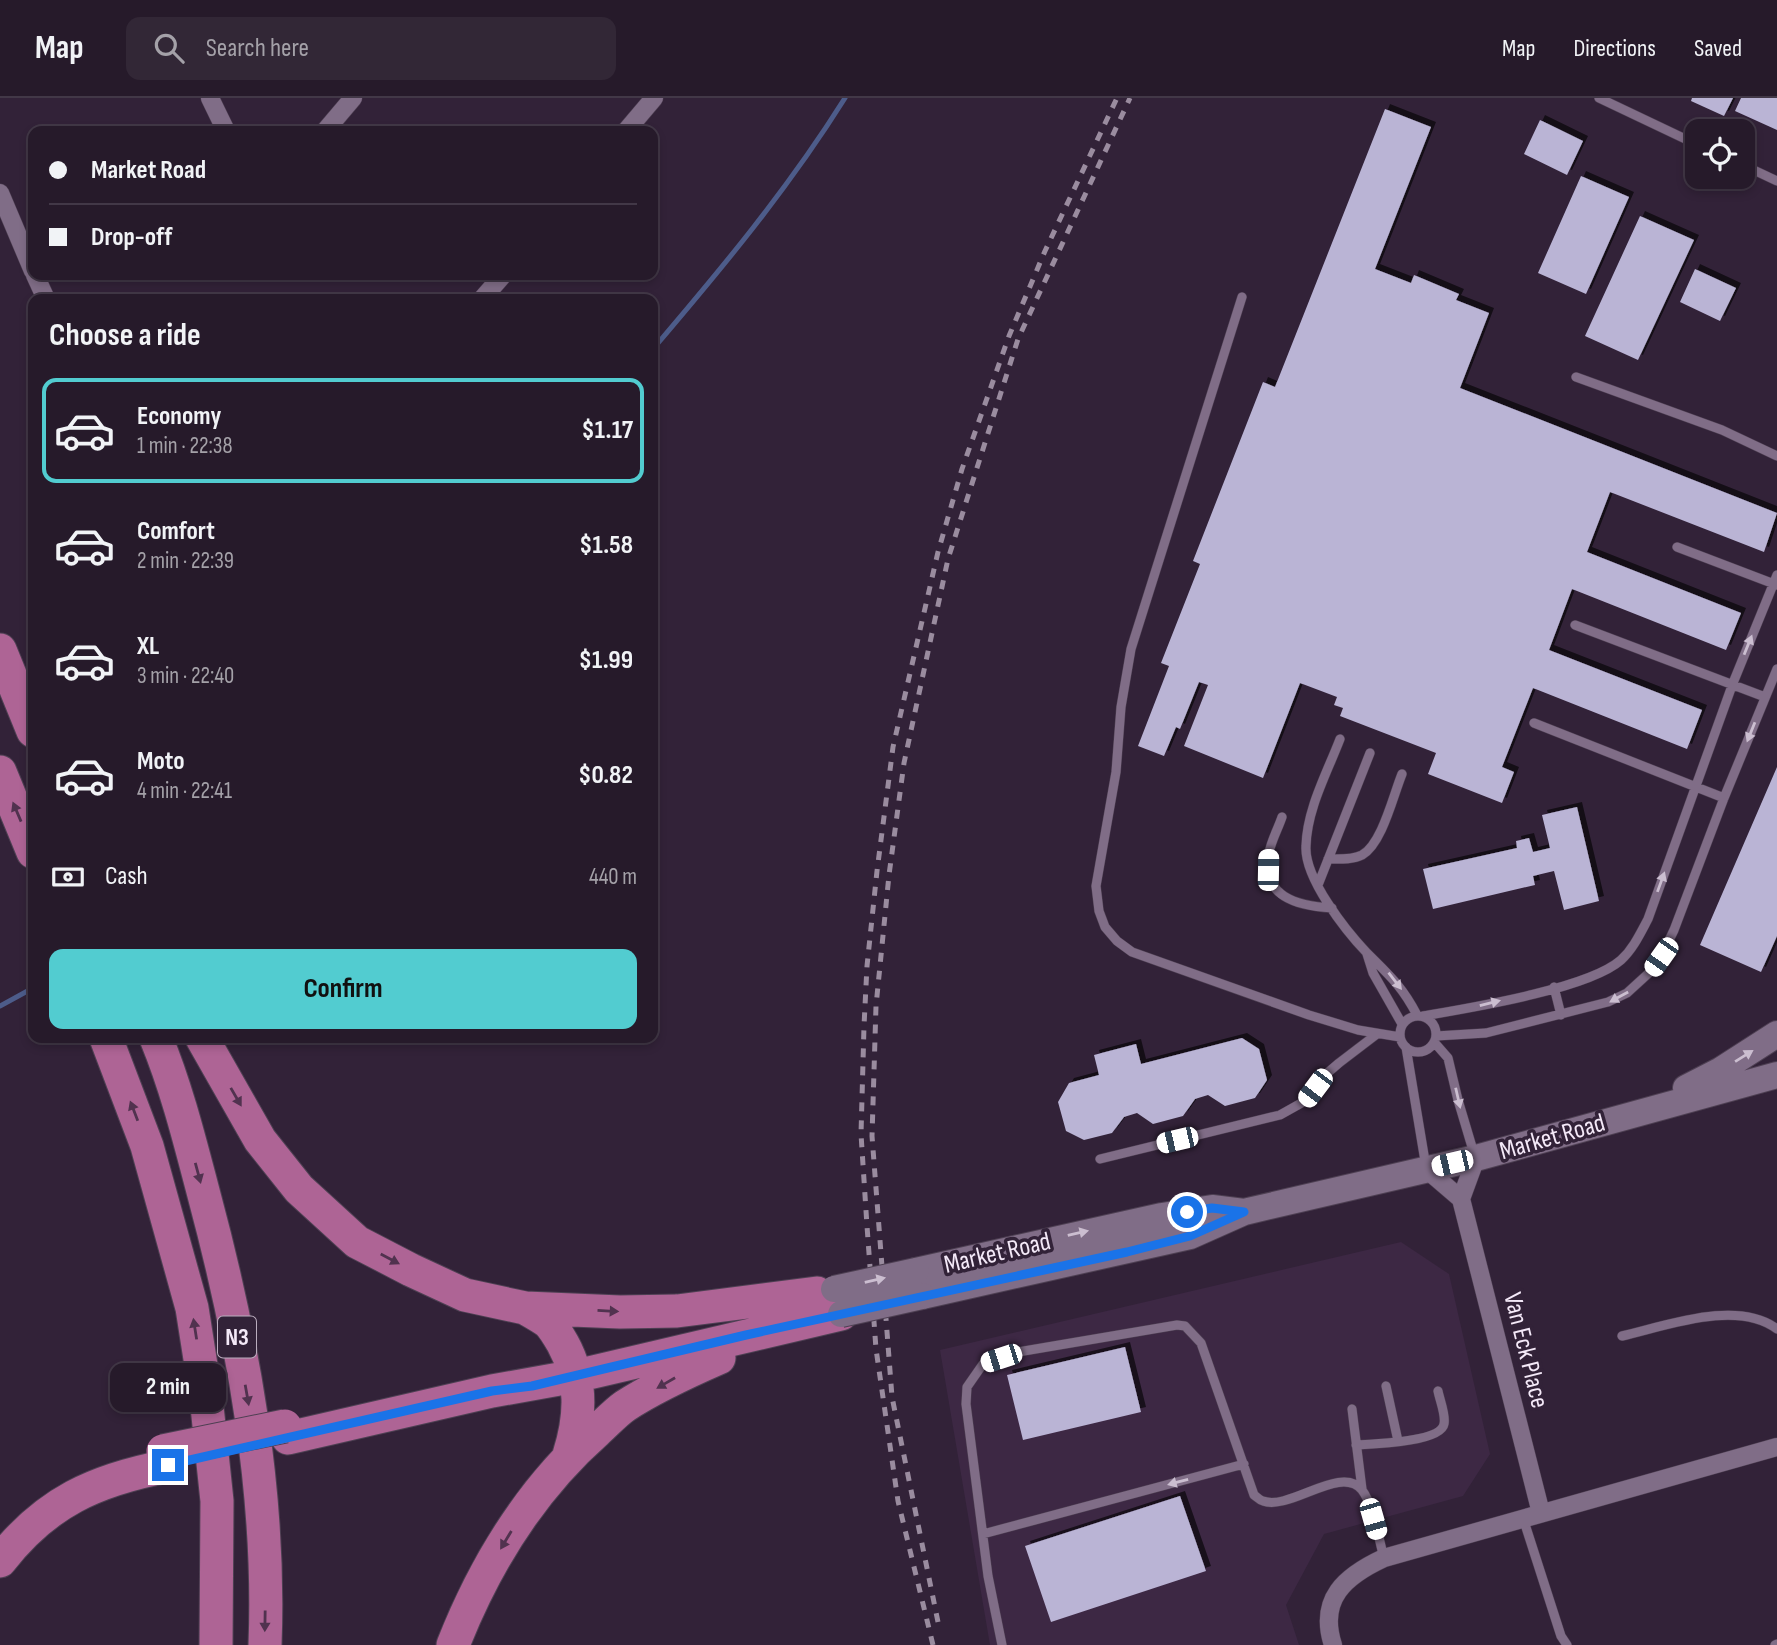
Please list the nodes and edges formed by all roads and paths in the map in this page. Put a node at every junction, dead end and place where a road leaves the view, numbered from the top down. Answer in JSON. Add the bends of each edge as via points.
{"nodes":[{"id":1,"x":209,"y":98,"type":"edge"},
{"id":2,"x":353,"y":98,"type":"edge"},
{"id":3,"x":654,"y":98,"type":"edge"},
{"id":4,"x":1599,"y":98,"type":"edge"},
{"id":5,"x":223,"y":126,"type":"edge"},
{"id":6,"x":329,"y":126,"type":"edge"},
{"id":7,"x":630,"y":126,"type":"edge"},
{"id":8,"x":1685,"y":139,"type":"edge"},
{"id":9,"x":1755,"y":171,"type":"edge"},
{"id":10,"x":1777,"y":181,"type":"edge"},
{"id":11,"x":0,"y":192,"type":"edge"},
{"id":12,"x":28,"y":259,"type":"edge"},
{"id":13,"x":499,"y":280,"type":"edge"},
{"id":14,"x":486,"y":294,"type":"edge"},
{"id":15,"x":1242,"y":297,"type":"dead end"},
{"id":16,"x":1576,"y":377,"type":"dead end"},
{"id":17,"x":1777,"y":456,"type":"edge"},
{"id":18,"x":1677,"y":547,"type":"dead end"},
{"id":19,"x":1776,"y":581,"type":"edge"},
{"id":20,"x":1575,"y":625,"type":"dead end"},
{"id":21,"x":0,"y":637,"type":"edge"},
{"id":22,"x":0,"y":650,"type":"edge"},
{"id":23,"x":1777,"y":669,"type":"edge"},
{"id":24,"x":1733,"y":683,"type":"junction"},
{"id":25,"x":1765,"y":697,"type":"junction"},
{"id":26,"x":28,"y":699,"type":"edge"},
{"id":27,"x":28,"y":719,"type":"edge"},
{"id":28,"x":1534,"y":723,"type":"dead end"},
{"id":29,"x":1340,"y":738,"type":"dead end"},
{"id":30,"x":1370,"y":753,"type":"dead end"},
{"id":31,"x":0,"y":772,"type":"edge"},
{"id":32,"x":1402,"y":774,"type":"dead end"},
{"id":33,"x":1695,"y":789,"type":"junction"},
{"id":34,"x":1724,"y":798,"type":"junction"},
{"id":35,"x":1282,"y":817,"type":"dead end"},
{"id":36,"x":28,"y":840,"type":"edge"},
{"id":37,"x":1328,"y":859,"type":"junction"},
{"id":38,"x":1318,"y":885,"type":"junction"},
{"id":39,"x":1332,"y":908,"type":"junction"},
{"id":40,"x":1366,"y":952,"type":"junction"},
{"id":41,"x":1554,"y":987,"type":"junction"},
{"id":42,"x":1561,"y":1015,"type":"junction"},
{"id":43,"x":1420,"y":1016,"type":"junction"},
{"id":44,"x":1402,"y":1024,"type":"junction"},
{"id":45,"x":1377,"y":1034,"type":"junction"},
{"id":46,"x":1777,"y":1034,"type":"edge"},
{"id":47,"x":1400,"y":1037,"type":"junction"},
{"id":48,"x":1435,"y":1039,"type":"junction"},
{"id":49,"x":108,"y":1043,"type":"edge"},
{"id":50,"x":158,"y":1043,"type":"edge"},
{"id":51,"x":204,"y":1043,"type":"edge"},
{"id":52,"x":1406,"y":1047,"type":"junction"},
{"id":53,"x":1777,"y":1075,"type":"edge"},
{"id":54,"x":1641,"y":1112,"type":"junction"},
{"id":55,"x":1476,"y":1158,"type":"junction"},
{"id":56,"x":1100,"y":1159,"type":"dead end"},
{"id":57,"x":1426,"y":1169,"type":"junction"},
{"id":58,"x":1461,"y":1199,"type":"junction"},
{"id":59,"x":828,"y":1304,"type":"junction"},
{"id":60,"x":524,"y":1308,"type":"junction"},
{"id":61,"x":1777,"y":1329,"type":"edge"},
{"id":62,"x":1622,"y":1336,"type":"dead end"},
{"id":63,"x":574,"y":1368,"type":"junction"},
{"id":64,"x":1386,"y":1386,"type":"dead end"},
{"id":65,"x":1438,"y":1391,"type":"dead end"},
{"id":66,"x":206,"y":1397,"type":"junction"},
{"id":67,"x":1352,"y":1409,"type":"dead end"},
{"id":68,"x":287,"y":1432,"type":"junction"},
{"id":69,"x":1398,"y":1441,"type":"junction"},
{"id":70,"x":1356,"y":1445,"type":"junction"},
{"id":71,"x":1777,"y":1447,"type":"edge"},
{"id":72,"x":569,"y":1455,"type":"junction"},
{"id":73,"x":165,"y":1458,"type":"junction"},
{"id":74,"x":1244,"y":1464,"type":"junction"},
{"id":75,"x":1362,"y":1489,"type":"junction"},
{"id":76,"x":1541,"y":1513,"type":"junction"},
{"id":77,"x":1523,"y":1518,"type":"junction"},
{"id":78,"x":983,"y":1534,"type":"junction"},
{"id":79,"x":0,"y":1541,"type":"edge"},
{"id":80,"x":1384,"y":1558,"type":"junction"},
{"id":81,"x":0,"y":1561,"type":"edge"},
{"id":82,"x":195,"y":1645,"type":"edge"},
{"id":83,"x":216,"y":1645,"type":"edge"},
{"id":84,"x":264,"y":1645,"type":"edge"},
{"id":85,"x":453,"y":1645,"type":"edge"},
{"id":86,"x":1002,"y":1645,"type":"edge"},
{"id":87,"x":1333,"y":1645,"type":"edge"},
{"id":88,"x":1567,"y":1645,"type":"edge"}],
"edges":[{"from":1,"to":5,"type":"street"},
{"from":2,"to":6,"type":"street"},
{"from":3,"to":7,"type":"street"},
{"from":4,"to":8,"type":"lane"},
{"from":9,"to":10,"type":"lane"},
{"from":11,"to":12,"type":"street"},
{"from":13,"to":14,"type":"street"},
{"from":15,"to":45,"type":"lane","via":[[1131,649],[1096,886],[1099,911],[1105,927],[1132,952]]},
{"from":16,"to":17,"type":"lane","via":[[1722,430]]},
{"from":18,"to":19,"type":"lane"},
{"from":24,"to":19,"type":"lane","one_way":true},
{"from":20,"to":24,"type":"lane"},
{"from":21,"to":26,"type":"highway"},
{"from":22,"to":27,"type":"highway"},
{"from":23,"to":25,"type":"lane"},
{"from":24,"to":25,"type":"lane"},
{"from":24,"to":33,"type":"lane"},
{"from":25,"to":34,"type":"lane","one_way":true},
{"from":28,"to":33,"type":"lane"},
{"from":29,"to":38,"type":"lane","via":[[1311,814],[1305,848]]},
{"from":30,"to":37,"type":"lane"},
{"from":36,"to":31,"type":"highway","one_way":true},
{"from":32,"to":37,"type":"lane","via":[[1370,849],[1360,856]]},
{"from":33,"to":34,"type":"lane"},
{"from":41,"to":33,"type":"lane","one_way":true,"via":[[1595,976],[1620,961],[1636,942]]},
{"from":34,"to":42,"type":"lane","one_way":true,"via":[[1674,930],[1650,972],[1627,993]]},
{"from":35,"to":39,"type":"lane","via":[[1269,853],[1272,882],[1291,901]]},
{"from":37,"to":38,"type":"lane"},
{"from":38,"to":39,"type":"lane"},
{"from":39,"to":40,"type":"lane"},
{"from":40,"to":43,"type":"lane","one_way":true,"via":[[1391,975]]},
{"from":40,"to":44,"type":"lane"},
{"from":41,"to":42,"type":"lane"},
{"from":43,"to":41,"type":"lane","one_way":true},
{"from":42,"to":48,"type":"lane","via":[[1486,1033]]},
{"from":43,"to":44,"type":"lane"},
{"from":43,"to":48,"type":"lane","via":[[1433,1024]]},
{"from":44,"to":47,"type":"lane"},
{"from":45,"to":47,"type":"lane"},
{"from":45,"to":56,"type":"lane","via":[[1332,1069],[1305,1101],[1280,1115]]},
{"from":54,"to":46,"type":"street","one_way":true},
{"from":47,"to":52,"type":"lane"},
{"from":48,"to":52,"type":"lane","via":[[1424,1051]]},
{"from":48,"to":55,"type":"lane","one_way":true,"via":[[1448,1058]]},
{"from":66,"to":49,"type":"highway","number":"N3","one_way":true,"via":[[192,1308],[150,1158]]},
{"from":50,"to":84,"type":"highway","number":"N3","one_way":true,"via":[[175,1084],[228,1285],[262,1522]]},
{"from":51,"to":60,"type":"highway","one_way":true,"via":[[260,1140],[299,1189],[357,1242],[465,1295]]},
{"from":52,"to":57,"type":"lane"},
{"from":53,"to":54,"type":"street","name":"Market Road"},
{"from":54,"to":55,"type":"street","name":"Market Road"},
{"from":55,"to":57,"type":"street","name":"Market Road"},
{"from":55,"to":58,"type":"street"},
{"from":57,"to":58,"type":"street"},
{"from":57,"to":59,"type":"street","name":"Market Road","bridge":true,"via":[[1244,1212],[1190,1236],[1127,1252],[919,1283]]},
{"from":58,"to":76,"type":"street","name":"Van Eck Place"},
{"from":60,"to":59,"type":"highway","one_way":true,"via":[[620,1312]]},
{"from":59,"to":63,"type":"highway"},
{"from":59,"to":72,"type":"highway","one_way":true,"via":[[623,1407]]},
{"from":60,"to":63,"type":"highway","via":[[550,1324]]},
{"from":61,"to":62,"type":"lane","via":[[1754,1318],[1718,1315]]},
{"from":63,"to":68,"type":"highway","via":[[492,1391]]},
{"from":63,"to":68,"type":"highway","via":[[546,1362]]},
{"from":63,"to":72,"type":"highway","via":[[579,1402]]},
{"from":64,"to":69,"type":"lane"},
{"from":65,"to":69,"type":"lane","via":[[1443,1428],[1426,1438]]},
{"from":66,"to":82,"type":"highway"},
{"from":66,"to":83,"type":"highway","number":"N3","via":[[217,1501]]},
{"from":67,"to":70,"type":"lane"},
{"from":68,"to":73,"type":"highway"},
{"from":69,"to":70,"type":"lane"},
{"from":70,"to":75,"type":"lane"},
{"from":71,"to":76,"type":"street"},
{"from":72,"to":85,"type":"highway","one_way":true,"via":[[524,1510],[488,1570]]},
{"from":73,"to":79,"type":"highway","via":[[108,1468],[50,1496]]},
{"from":73,"to":81,"type":"highway","via":[[48,1511]]},
{"from":74,"to":75,"type":"lane","via":[[1254,1494],[1263,1501],[1275,1502],[1340,1482]]},
{"from":74,"to":78,"type":"lane","one_way":true},
{"from":74,"to":78,"type":"lane","via":[[1201,1343],[1185,1326],[1018,1352],[984,1364],[967,1387]]},
{"from":75,"to":80,"type":"lane"},
{"from":76,"to":77,"type":"street"},
{"from":77,"to":80,"type":"street"},
{"from":77,"to":88,"type":"lane"},
{"from":78,"to":86,"type":"lane"},
{"from":80,"to":87,"type":"street","via":[[1342,1585],[1331,1605]]}]}
